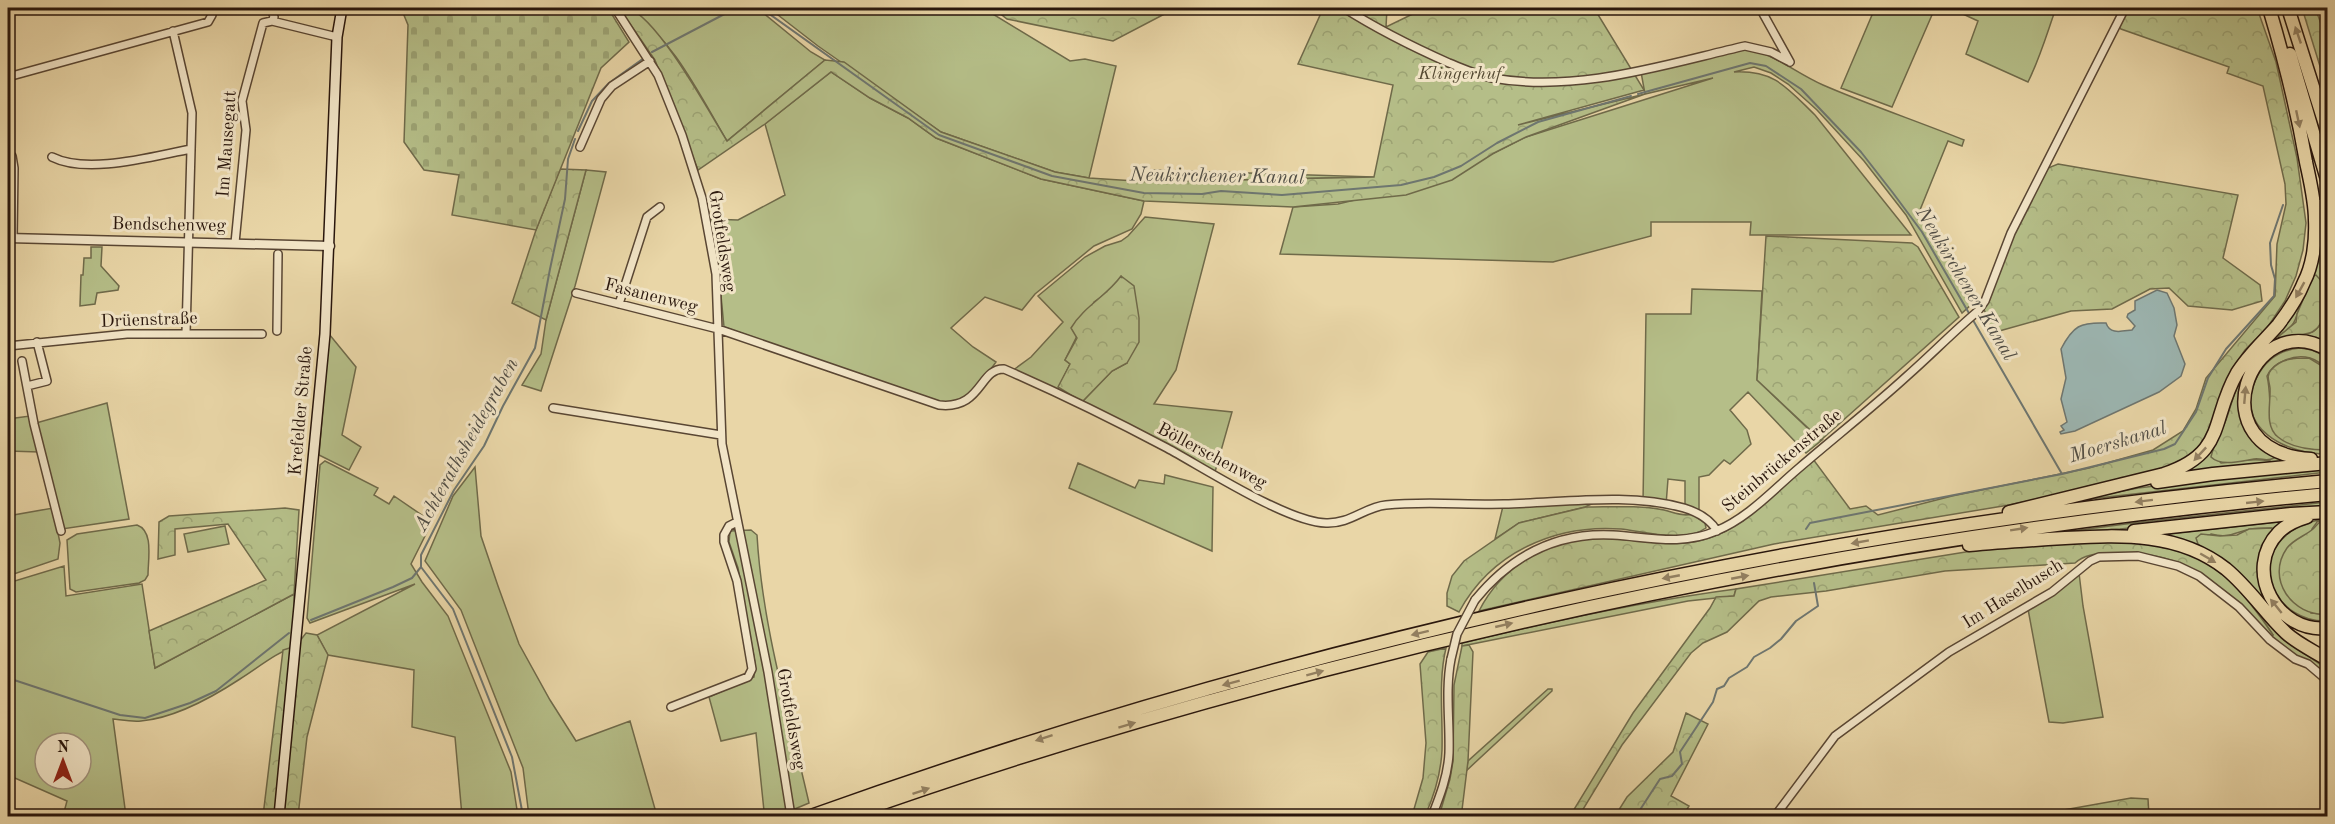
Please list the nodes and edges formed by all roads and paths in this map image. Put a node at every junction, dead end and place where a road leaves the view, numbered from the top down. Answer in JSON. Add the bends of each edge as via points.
{"nodes":[{"id":1,"x":210,"y":8,"type":"edge"},
{"id":2,"x":271,"y":8,"type":"edge"},
{"id":3,"x":342,"y":8,"type":"edge"},
{"id":4,"x":615,"y":8,"type":"edge"},
{"id":5,"x":1344,"y":8,"type":"edge"},
{"id":6,"x":1760,"y":8,"type":"edge"},
{"id":7,"x":2125,"y":8,"type":"edge"},
{"id":8,"x":2271,"y":8,"type":"edge"},
{"id":9,"x":2288,"y":8,"type":"edge"},
{"id":10,"x":272,"y":21,"type":"junction"},
{"id":11,"x":173,"y":32,"type":"junction"},
{"id":12,"x":337,"y":37,"type":"junction"},
{"id":13,"x":650,"y":61,"type":"junction"},
{"id":14,"x":2307,"y":63,"type":"junction"},
{"id":15,"x":8,"y":76,"type":"edge"},
{"id":16,"x":2328,"y":105,"type":"edge"},
{"id":17,"x":2328,"y":134,"type":"edge"},
{"id":18,"x":580,"y":147,"type":"dead end"},
{"id":19,"x":191,"y":149,"type":"junction"},
{"id":20,"x":2304,"y":150,"type":"junction"},
{"id":21,"x":12,"y":156,"type":"dead end"},
{"id":22,"x":52,"y":157,"type":"dead end"},
{"id":23,"x":2328,"y":183,"type":"edge"},
{"id":24,"x":660,"y":207,"type":"dead end"},
{"id":25,"x":2328,"y":236,"type":"edge"},
{"id":26,"x":10,"y":238,"type":"edge"},
{"id":27,"x":188,"y":242,"type":"junction"},
{"id":28,"x":235,"y":243,"type":"junction"},
{"id":29,"x":330,"y":246,"type":"junction"},
{"id":30,"x":278,"y":254,"type":"dead end"},
{"id":31,"x":576,"y":293,"type":"dead end"},
{"id":32,"x":619,"y":304,"type":"junction"},
{"id":33,"x":718,"y":328,"type":"junction"},
{"id":34,"x":277,"y":331,"type":"dead end"},
{"id":35,"x":186,"y":333,"type":"junction"},
{"id":36,"x":262,"y":334,"type":"dead end"},
{"id":37,"x":37,"y":342,"type":"junction"},
{"id":38,"x":8,"y":346,"type":"edge"},
{"id":39,"x":2328,"y":350,"type":"edge"},
{"id":40,"x":22,"y":361,"type":"dead end"},
{"id":41,"x":27,"y":386,"type":"junction"},
{"id":42,"x":553,"y":408,"type":"dead end"},
{"id":43,"x":721,"y":435,"type":"junction"},
{"id":44,"x":2328,"y":461,"type":"edge"},
{"id":45,"x":2328,"y":481,"type":"edge"},
{"id":46,"x":2328,"y":494,"type":"edge"},
{"id":47,"x":2055,"y":500,"type":"junction"},
{"id":48,"x":2328,"y":513,"type":"edge"},
{"id":49,"x":737,"y":522,"type":"junction"},
{"id":50,"x":1958,"y":526,"type":"junction"},
{"id":51,"x":61,"y":531,"type":"dead end"},
{"id":52,"x":1717,"y":531,"type":"junction"},
{"id":53,"x":2091,"y":537,"type":"junction"},
{"id":54,"x":1920,"y":545,"type":"junction"},
{"id":55,"x":2328,"y":628,"type":"edge"},
{"id":56,"x":2328,"y":660,"type":"edge"},
{"id":57,"x":2328,"y":681,"type":"edge"},
{"id":58,"x":670,"y":707,"type":"dead end"},
{"id":59,"x":279,"y":816,"type":"edge"},
{"id":60,"x":791,"y":816,"type":"edge"},
{"id":61,"x":811,"y":816,"type":"edge"},
{"id":62,"x":846,"y":816,"type":"edge"},
{"id":63,"x":1432,"y":816,"type":"edge"},
{"id":64,"x":1775,"y":816,"type":"edge"}],
"edges":[{"from":1,"to":11,"type":"street","via":[[208,22]]},
{"from":2,"to":10,"type":"street"},
{"from":3,"to":12,"type":"main road","name":"Krefelder Straße"},
{"from":4,"to":13,"type":"street","name":"Grotfeldsweg"},
{"from":5,"to":6,"type":"street","via":[[1416,49],[1477,74],[1539,82],[1583,81],[1745,46],[1771,52],[1790,62]]},
{"from":7,"to":52,"type":"street","name":"Steinbrückenstraße","via":[[2011,233],[1978,311],[1763,500]]},
{"from":8,"to":20,"type":"highway","one_way":true},
{"from":8,"to":23,"type":"highway","via":[[2294,65]]},
{"from":14,"to":9,"type":"highway","one_way":true},
{"from":10,"to":12,"type":"street"},
{"from":10,"to":28,"type":"street","name":"Im Mausegatt","via":[[263,23],[242,101],[246,130]]},
{"from":11,"to":15,"type":"street"},
{"from":11,"to":19,"type":"street","via":[[192,113]]},
{"from":12,"to":29,"type":"main road","name":"Krefelder Straße"},
{"from":13,"to":18,"type":"street","via":[[612,86]]},
{"from":13,"to":33,"type":"street","name":"Grotfeldsweg","via":[[682,135],[702,198],[716,274]]},
{"from":14,"to":16,"type":"highway"},
{"from":14,"to":17,"type":"highway"},
{"from":19,"to":22,"type":"street","via":[[94,165]]},
{"from":19,"to":27,"type":"street"},
{"from":20,"to":25,"type":"highway"},
{"from":20,"to":47,"type":"highway","one_way":true,"via":[[2316,221],[2306,281],[2279,323],[2237,374],[2214,436],[2204,451],[2185,467]]},
{"from":21,"to":26,"type":"street"},
{"from":24,"to":32,"type":"street","via":[[647,217]]},
{"from":26,"to":27,"type":"street","name":"Bendschenweg"},
{"from":27,"to":28,"type":"street","name":"Bendschenweg"},
{"from":27,"to":35,"type":"street"},
{"from":28,"to":29,"type":"street","name":"Bendschenweg"},
{"from":29,"to":59,"type":"main road","name":"Krefelder Straße","via":[[320,392]]},
{"from":30,"to":34,"type":"street"},
{"from":31,"to":32,"type":"street","name":"Fasanenweg"},
{"from":32,"to":33,"type":"street","name":"Fasanenweg"},
{"from":33,"to":43,"type":"street","name":"Grotfeldsweg"},
{"from":33,"to":52,"type":"street","name":"Böllerschenweg","via":[[939,405],[965,402],[991,372],[1004,369],[1130,429],[1303,520],[1336,523],[1384,505],[1625,500],[1685,508],[1704,517]]},
{"from":35,"to":36,"type":"street","name":"Drüenstraße"},
{"from":35,"to":37,"type":"street","name":"Drüenstraße"},
{"from":37,"to":38,"type":"street","name":"Drüenstraße"},
{"from":37,"to":41,"type":"street","via":[[46,381]]},
{"from":44,"to":39,"type":"highway","one_way":true,"via":[[2296,458],[2265,444],[2254,432],[2243,405],[2248,376],[2264,355],[2288,342],[2313,343]]},
{"from":40,"to":41,"type":"street"},
{"from":41,"to":51,"type":"street"},
{"from":42,"to":43,"type":"street"},
{"from":43,"to":49,"type":"street","name":"Grotfeldsweg"},
{"from":44,"to":47,"type":"highway","via":[[2213,474]]},
{"from":45,"to":50,"type":"highway","one_way":true},
{"from":54,"to":46,"type":"highway","one_way":true,"via":[[2031,528]]},
{"from":47,"to":50,"type":"highway"},
{"from":48,"to":53,"type":"highway"},
{"from":55,"to":48,"type":"highway","one_way":true,"via":[[2299,624],[2278,610],[2267,589],[2263,565],[2267,550],[2290,523]]},
{"from":49,"to":58,"type":"street","name":"Grotfeldsweg","via":[[729,526],[723,543],[738,580],[752,669],[748,677]]},
{"from":49,"to":60,"type":"street","name":"Grotfeldsweg","via":[[768,672]]},
{"from":50,"to":61,"type":"highway","one_way":true,"via":[[1660,579],[1425,631],[1129,712]]},
{"from":52,"to":63,"type":"street","name":"Steinbrückenstraße","bridge":true,"via":[[1681,540],[1584,535],[1528,552],[1496,576],[1475,600],[1457,634],[1448,690],[1449,755]]},
{"from":53,"to":54,"type":"highway"},
{"from":53,"to":56,"type":"highway","one_way":true,"via":[[2156,538],[2209,557],[2244,585],[2288,635]]},
{"from":62,"to":54,"type":"highway","one_way":true,"via":[[1132,724],[1453,637],[1682,588]]},
{"from":57,"to":64,"type":"street","name":"Im Haselbusch","via":[[2308,664],[2283,651],[2239,607],[2199,576],[2138,556],[2099,557],[2052,592],[1949,652],[1835,736]]}]}
